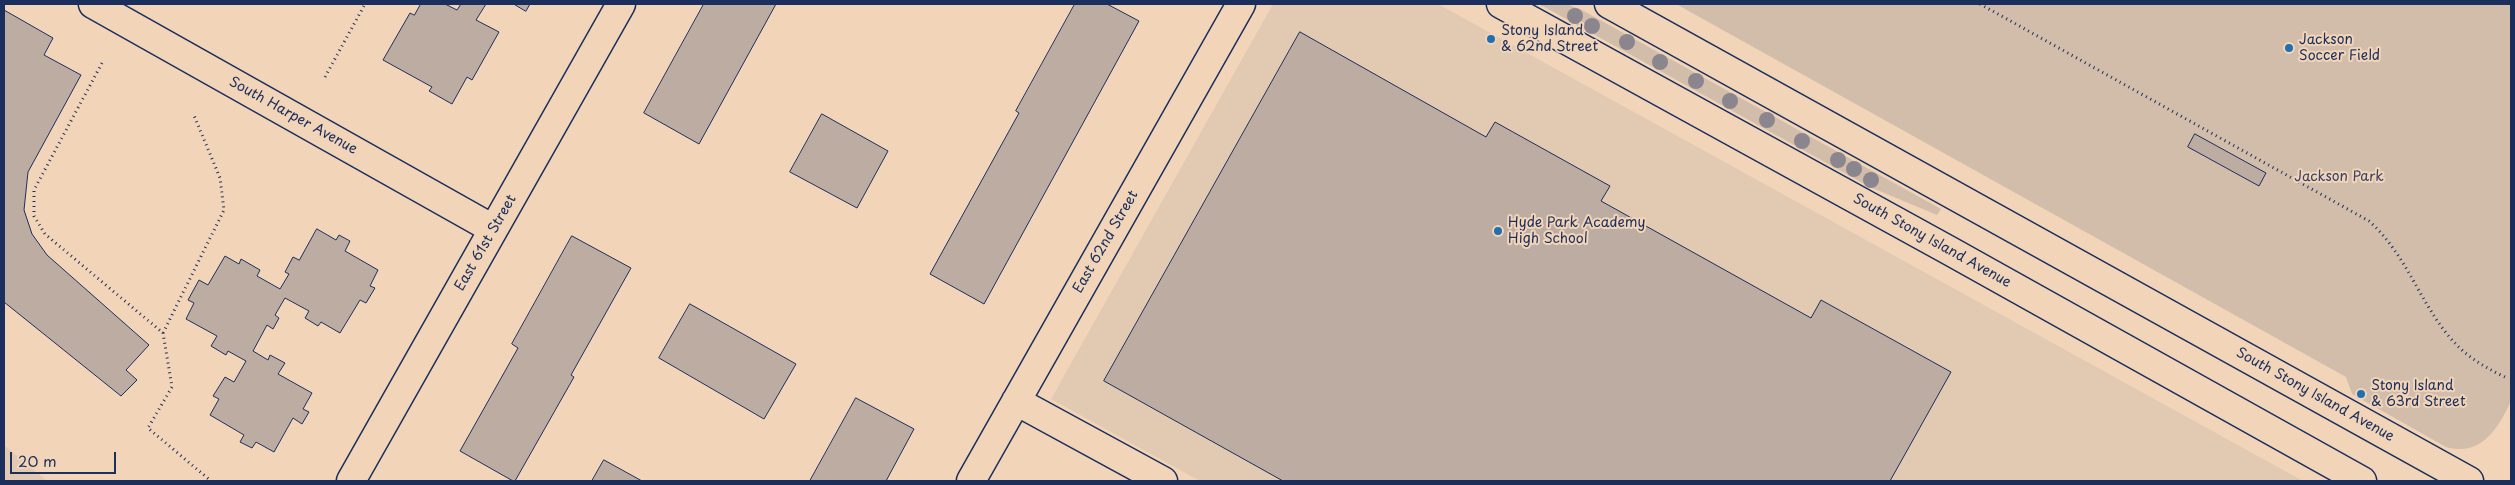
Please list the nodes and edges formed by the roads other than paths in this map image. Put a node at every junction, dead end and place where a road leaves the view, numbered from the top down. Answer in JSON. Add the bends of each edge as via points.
{"nodes":[{"id":1,"x":93,"y":4,"type":"edge"},
{"id":2,"x":621,"y":4,"type":"edge"},
{"id":3,"x":1241,"y":4,"type":"edge"},
{"id":4,"x":1501,"y":4,"type":"edge"},
{"id":5,"x":1609,"y":4,"type":"edge"},
{"id":6,"x":493,"y":229,"type":"junction"},
{"id":7,"x":1016,"y":401,"type":"junction"},
{"id":8,"x":351,"y":481,"type":"edge"},
{"id":9,"x":971,"y":481,"type":"edge"},
{"id":10,"x":1163,"y":481,"type":"edge"},
{"id":11,"x":2362,"y":481,"type":"edge"},
{"id":12,"x":2469,"y":481,"type":"edge"}],
"edges":[{"from":1,"to":6,"type":"main road","name":"South Harper Avenue"},
{"from":2,"to":6,"type":"main road","name":"East 61st Street"},
{"from":3,"to":7,"type":"main road","name":"East 62nd Street"},
{"from":4,"to":11,"type":"main road","name":"South Stony Island Avenue"},
{"from":5,"to":12,"type":"main road","name":"South Stony Island Avenue"},
{"from":6,"to":8,"type":"main road","name":"East 61st Street"},
{"from":7,"to":9,"type":"main road","name":"East 62nd Street"},
{"from":7,"to":10,"type":"main road"}]}
